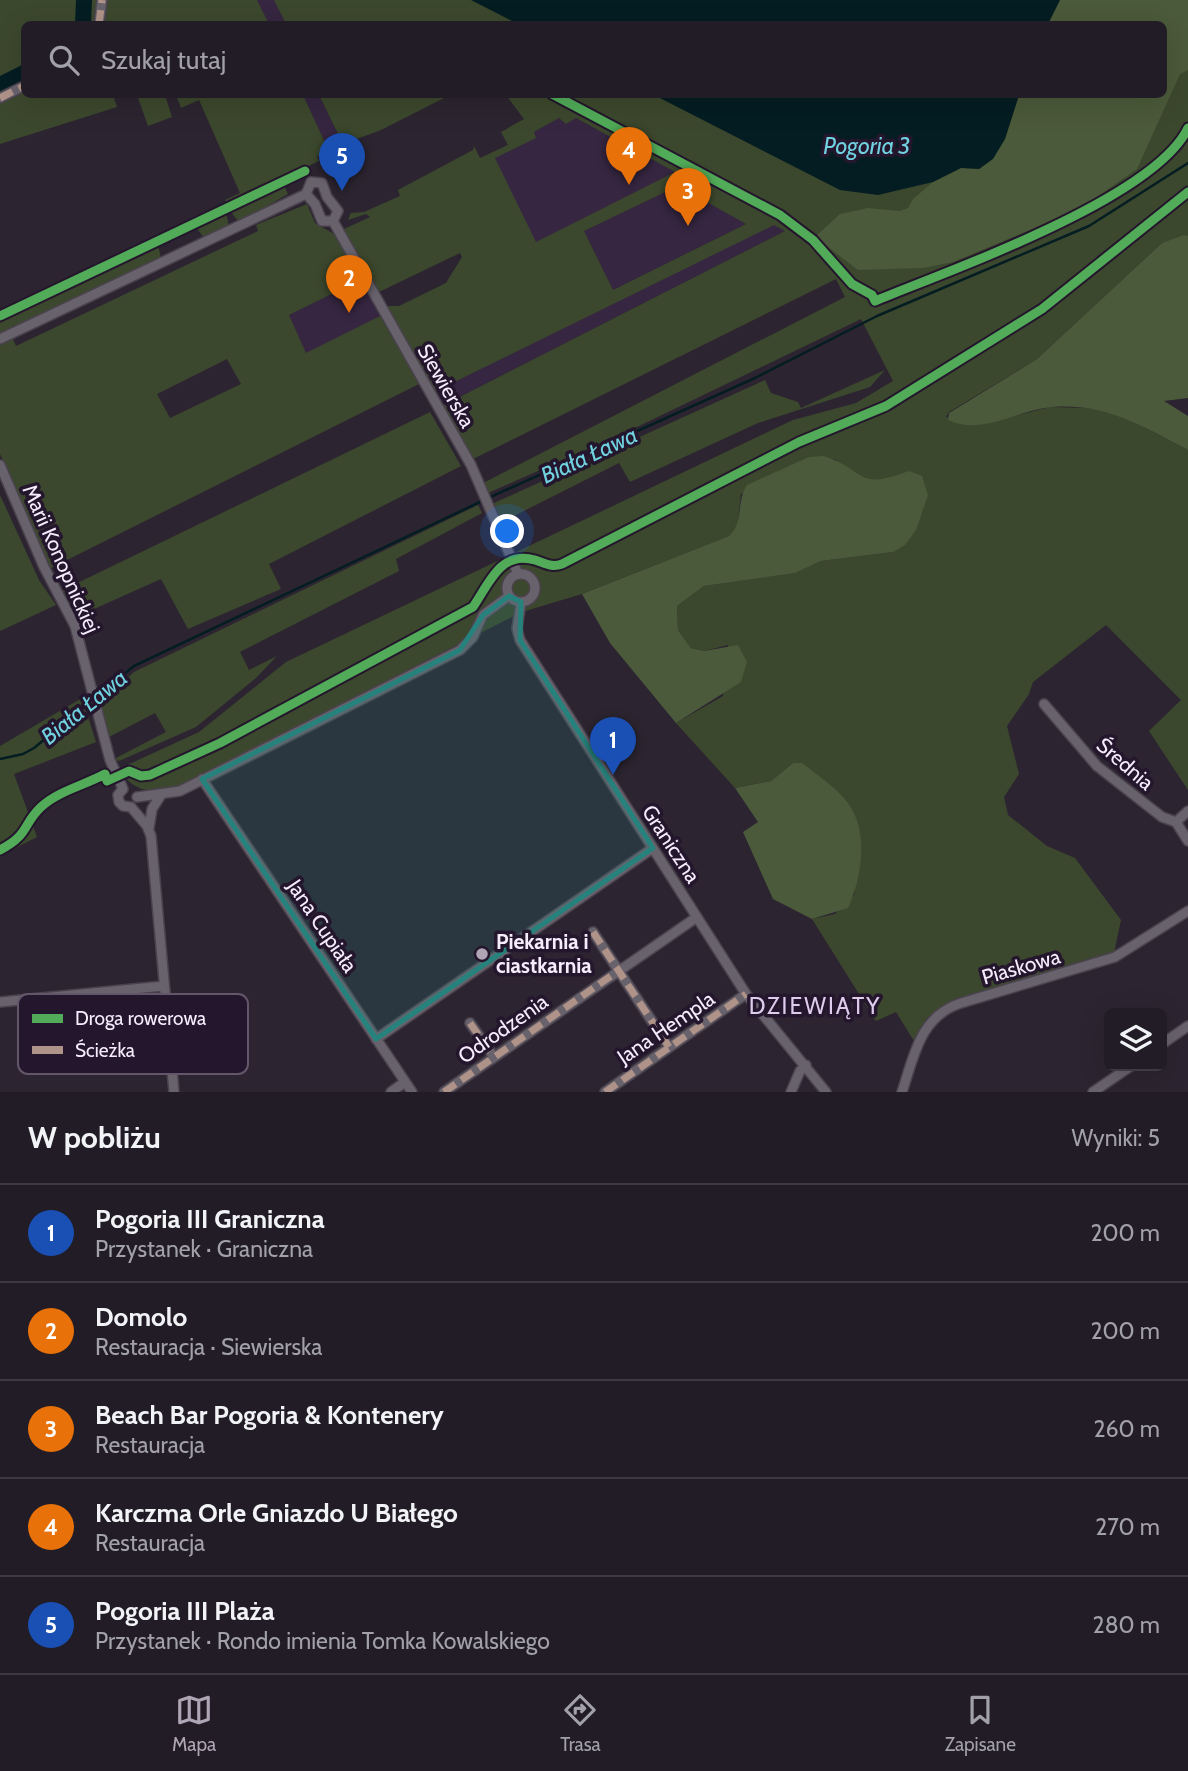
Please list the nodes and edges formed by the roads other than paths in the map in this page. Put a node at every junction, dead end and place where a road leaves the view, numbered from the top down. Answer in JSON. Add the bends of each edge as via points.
{"nodes":[{"id":1,"x":102,"y":0,"type":"edge"},
{"id":2,"x":99,"y":21,"type":"edge"},
{"id":3,"x":21,"y":88,"type":"edge"},
{"id":4,"x":0,"y":98,"type":"edge"},
{"id":5,"x":306,"y":194,"type":"junction"},
{"id":6,"x":333,"y":221,"type":"junction"},
{"id":7,"x":0,"y":339,"type":"edge"},
{"id":8,"x":0,"y":465,"type":"edge"},
{"id":9,"x":518,"y":574,"type":"junction"},
{"id":10,"x":509,"y":596,"type":"junction"},
{"id":11,"x":521,"y":602,"type":"junction"},
{"id":12,"x":1044,"y":704,"type":"dead end"},
{"id":13,"x":202,"y":779,"type":"junction"},
{"id":14,"x":123,"y":789,"type":"junction"},
{"id":15,"x":161,"y":795,"type":"junction"},
{"id":16,"x":137,"y":797,"type":"junction"},
{"id":17,"x":131,"y":807,"type":"junction"},
{"id":18,"x":1188,"y":811,"type":"edge"},
{"id":19,"x":1177,"y":822,"type":"junction"},
{"id":20,"x":149,"y":830,"type":"junction"},
{"id":21,"x":1188,"y":841,"type":"edge"},
{"id":22,"x":653,"y":849,"type":"junction"},
{"id":23,"x":1188,"y":911,"type":"edge"},
{"id":24,"x":697,"y":917,"type":"junction"},
{"id":25,"x":593,"y":932,"type":"dead end"},
{"id":26,"x":618,"y":971,"type":"junction"},
{"id":27,"x":164,"y":986,"type":"junction"},
{"id":28,"x":82,"y":994,"type":"edge"},
{"id":29,"x":165,"y":994,"type":"edge"},
{"id":30,"x":746,"y":994,"type":"junction"},
{"id":31,"x":18,"y":1000,"type":"edge"},
{"id":32,"x":0,"y":1002,"type":"edge"},
{"id":33,"x":470,"y":1023,"type":"dead end"},
{"id":34,"x":1188,"y":1026,"type":"edge"},
{"id":35,"x":376,"y":1039,"type":"junction"},
{"id":36,"x":1167,"y":1041,"type":"edge"},
{"id":37,"x":669,"y":1047,"type":"junction"},
{"id":38,"x":494,"y":1057,"type":"junction"},
{"id":39,"x":806,"y":1065,"type":"junction"},
{"id":40,"x":1124,"y":1071,"type":"edge"},
{"id":41,"x":172,"y":1074,"type":"edge"},
{"id":42,"x":405,"y":1082,"type":"junction"},
{"id":43,"x":174,"y":1092,"type":"edge"},
{"id":44,"x":391,"y":1092,"type":"edge"},
{"id":45,"x":412,"y":1092,"type":"edge"},
{"id":46,"x":444,"y":1092,"type":"edge"},
{"id":47,"x":605,"y":1092,"type":"edge"},
{"id":48,"x":791,"y":1092,"type":"edge"},
{"id":49,"x":826,"y":1092,"type":"edge"},
{"id":50,"x":902,"y":1092,"type":"edge"},
{"id":51,"x":1093,"y":1092,"type":"edge"}],
"edges":[{"from":1,"to":2,"type":"street"},
{"from":3,"to":4,"type":"street"},
{"from":5,"to":6,"type":"street","via":[[322,221]]},
{"from":5,"to":6,"type":"street","via":[[310,182],[322,183],[338,211]]},
{"from":5,"to":7,"type":"street"},
{"from":6,"to":9,"type":"street","name":"Siewierska","via":[[485,493]]},
{"from":8,"to":14,"type":"street","name":"Marii Konopnickiej","via":[[78,635],[110,760]]},
{"from":9,"to":10,"type":"street","via":[[507,585]]},
{"from":9,"to":11,"type":"street","via":[[530,578],[535,589],[532,597]]},
{"from":10,"to":11,"type":"street"},
{"from":10,"to":13,"type":"street","via":[[483,615],[473,638],[460,650]]},
{"from":11,"to":22,"type":"street","name":"Graniczna","via":[[520,640]]},
{"from":12,"to":19,"type":"street","name":"Średnia","via":[[1097,766],[1162,817]]},
{"from":13,"to":15,"type":"street"},
{"from":13,"to":35,"type":"street","name":"Jana Cupiała"},
{"from":14,"to":16,"type":"street","via":[[132,789]]},
{"from":14,"to":17,"type":"street","via":[[118,802]]},
{"from":15,"to":16,"type":"street"},
{"from":15,"to":20,"type":"street","via":[[151,812]]},
{"from":16,"to":17,"type":"street"},
{"from":17,"to":20,"type":"street"},
{"from":18,"to":19,"type":"street"},
{"from":19,"to":21,"type":"street"},
{"from":20,"to":27,"type":"street"},
{"from":22,"to":24,"type":"street","name":"Graniczna"},
{"from":22,"to":35,"type":"street"},
{"from":23,"to":50,"type":"street","name":"Piaskowa","via":[[1115,957],[939,1013],[924,1030]]},
{"from":24,"to":26,"type":"street","name":"Odrodzenia"},
{"from":24,"to":30,"type":"street","name":"Graniczna"},
{"from":25,"to":26,"type":"street"},
{"from":26,"to":37,"type":"street"},
{"from":26,"to":38,"type":"street","name":"Odrodzenia"},
{"from":27,"to":28,"type":"street"},
{"from":27,"to":29,"type":"street"},
{"from":30,"to":37,"type":"street","name":"Jana Hempla"},
{"from":30,"to":39,"type":"street","name":"Graniczna"},
{"from":31,"to":32,"type":"street"},
{"from":33,"to":38,"type":"street"},
{"from":34,"to":36,"type":"street"},
{"from":35,"to":42,"type":"street","name":"Jana Cupiała"},
{"from":37,"to":47,"type":"street","name":"Jana Hempla"},
{"from":38,"to":46,"type":"street","name":"Odrodzenia"},
{"from":39,"to":48,"type":"street"},
{"from":39,"to":49,"type":"street","name":"Graniczna"},
{"from":40,"to":51,"type":"street"},
{"from":41,"to":43,"type":"street"},
{"from":42,"to":44,"type":"street"},
{"from":42,"to":45,"type":"street","name":"Jana Cupiała"}]}
